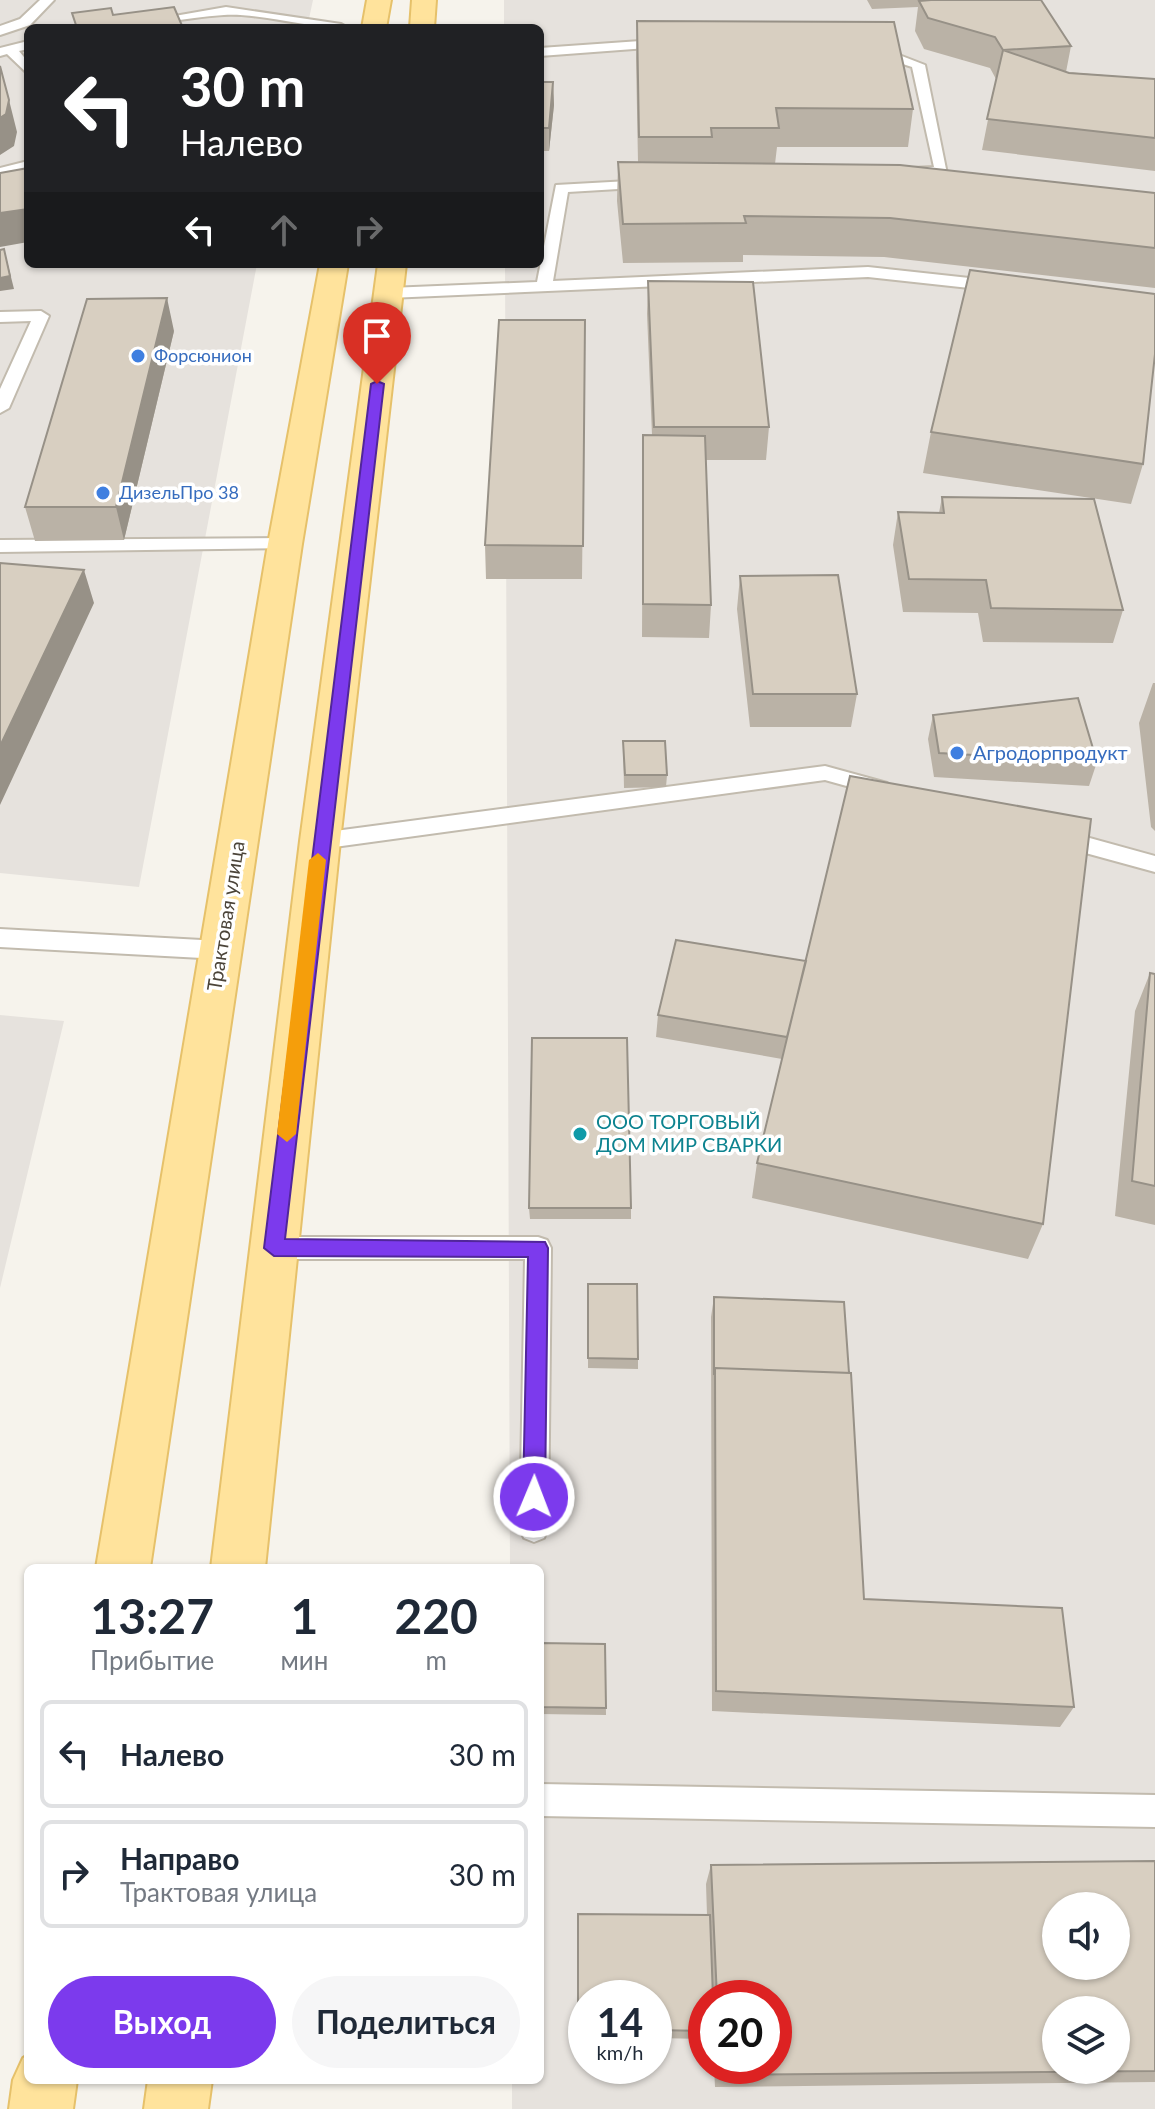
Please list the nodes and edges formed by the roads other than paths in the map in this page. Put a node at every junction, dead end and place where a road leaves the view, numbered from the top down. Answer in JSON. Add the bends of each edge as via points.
{"nodes":[{"id":1,"x":47,"y":0,"type":"edge"},
{"id":2,"x":379,"y":0,"type":"edge"},
{"id":3,"x":424,"y":0,"type":"edge"},
{"id":4,"x":226,"y":5,"type":"edge"},
{"id":5,"x":133,"y":24,"type":"edge"},
{"id":6,"x":321,"y":24,"type":"edge"},
{"id":7,"x":375,"y":24,"type":"edge"},
{"id":8,"x":422,"y":24,"type":"edge"},
{"id":9,"x":0,"y":31,"type":"edge"},
{"id":10,"x":683,"y":43,"type":"edge"},
{"id":11,"x":853,"y":43,"type":"edge"},
{"id":12,"x":5,"y":51,"type":"edge"},
{"id":13,"x":544,"y":52,"type":"edge"},
{"id":14,"x":24,"y":67,"type":"edge"},
{"id":15,"x":24,"y":166,"type":"edge"},
{"id":16,"x":0,"y":172,"type":"edge"},
{"id":17,"x":894,"y":173,"type":"edge"},
{"id":18,"x":656,"y":184,"type":"edge"},
{"id":19,"x":333,"y":268,"type":"edge"},
{"id":20,"x":390,"y":278,"type":"edge"},
{"id":21,"x":545,"y":283,"type":"junction"},
{"id":22,"x":1009,"y":288,"type":"edge"},
{"id":23,"x":0,"y":317,"type":"edge"},
{"id":24,"x":0,"y":408,"type":"edge"},
{"id":25,"x":285,"y":544,"type":"junction"},
{"id":26,"x":0,"y":546,"type":"edge"},
{"id":27,"x":900,"y":794,"type":"edge"},
{"id":28,"x":1036,"y":831,"type":"edge"},
{"id":29,"x":320,"y":841,"type":"junction"},
{"id":30,"x":1155,"y":864,"type":"edge"},
{"id":31,"x":0,"y":938,"type":"edge"},
{"id":32,"x":220,"y":950,"type":"junction"},
{"id":33,"x":274,"y":1248,"type":"junction"},
{"id":34,"x":534,"y":1528,"type":"dead end"},
{"id":35,"x":124,"y":1564,"type":"edge"},
{"id":36,"x":238,"y":1564,"type":"edge"},
{"id":37,"x":544,"y":1800,"type":"edge"},
{"id":38,"x":1155,"y":1811,"type":"edge"},
{"id":39,"x":44,"y":2084,"type":"edge"},
{"id":40,"x":179,"y":2084,"type":"edge"},
{"id":41,"x":41,"y":2109,"type":"edge"},
{"id":42,"x":176,"y":2109,"type":"edge"}],
"edges":[{"from":1,"to":9,"type":"lane","via":[[25,22]]},
{"from":2,"to":7,"type":"main road"},
{"from":3,"to":8,"type":"main road"},
{"from":4,"to":5,"type":"lane"},
{"from":4,"to":6,"type":"lane"},
{"from":10,"to":13,"type":"lane"},
{"from":11,"to":17,"type":"lane","via":[[918,65],[942,171]]},
{"from":12,"to":14,"type":"lane"},
{"from":15,"to":16,"type":"lane"},
{"from":18,"to":21,"type":"lane","via":[[561,188]]},
{"from":19,"to":25,"type":"main road","name":"Трактовая улица"},
{"from":20,"to":21,"type":"lane"},
{"from":20,"to":29,"type":"main road"},
{"from":21,"to":22,"type":"lane","via":[[868,272]]},
{"from":23,"to":24,"type":"lane","via":[[41,316]]},
{"from":25,"to":26,"type":"lane"},
{"from":25,"to":32,"type":"main road","name":"Трактовая улица"},
{"from":27,"to":29,"type":"lane","via":[[825,773]]},
{"from":28,"to":30,"type":"lane"},
{"from":29,"to":33,"type":"main road"},
{"from":31,"to":32,"type":"lane"},
{"from":32,"to":35,"type":"main road","name":"Трактовая улица"},
{"from":33,"to":34,"type":"lane","via":[[538,1248]]},
{"from":33,"to":36,"type":"main road"},
{"from":37,"to":38,"type":"lane"},
{"from":39,"to":41,"type":"main road"},
{"from":40,"to":42,"type":"main road"}]}
